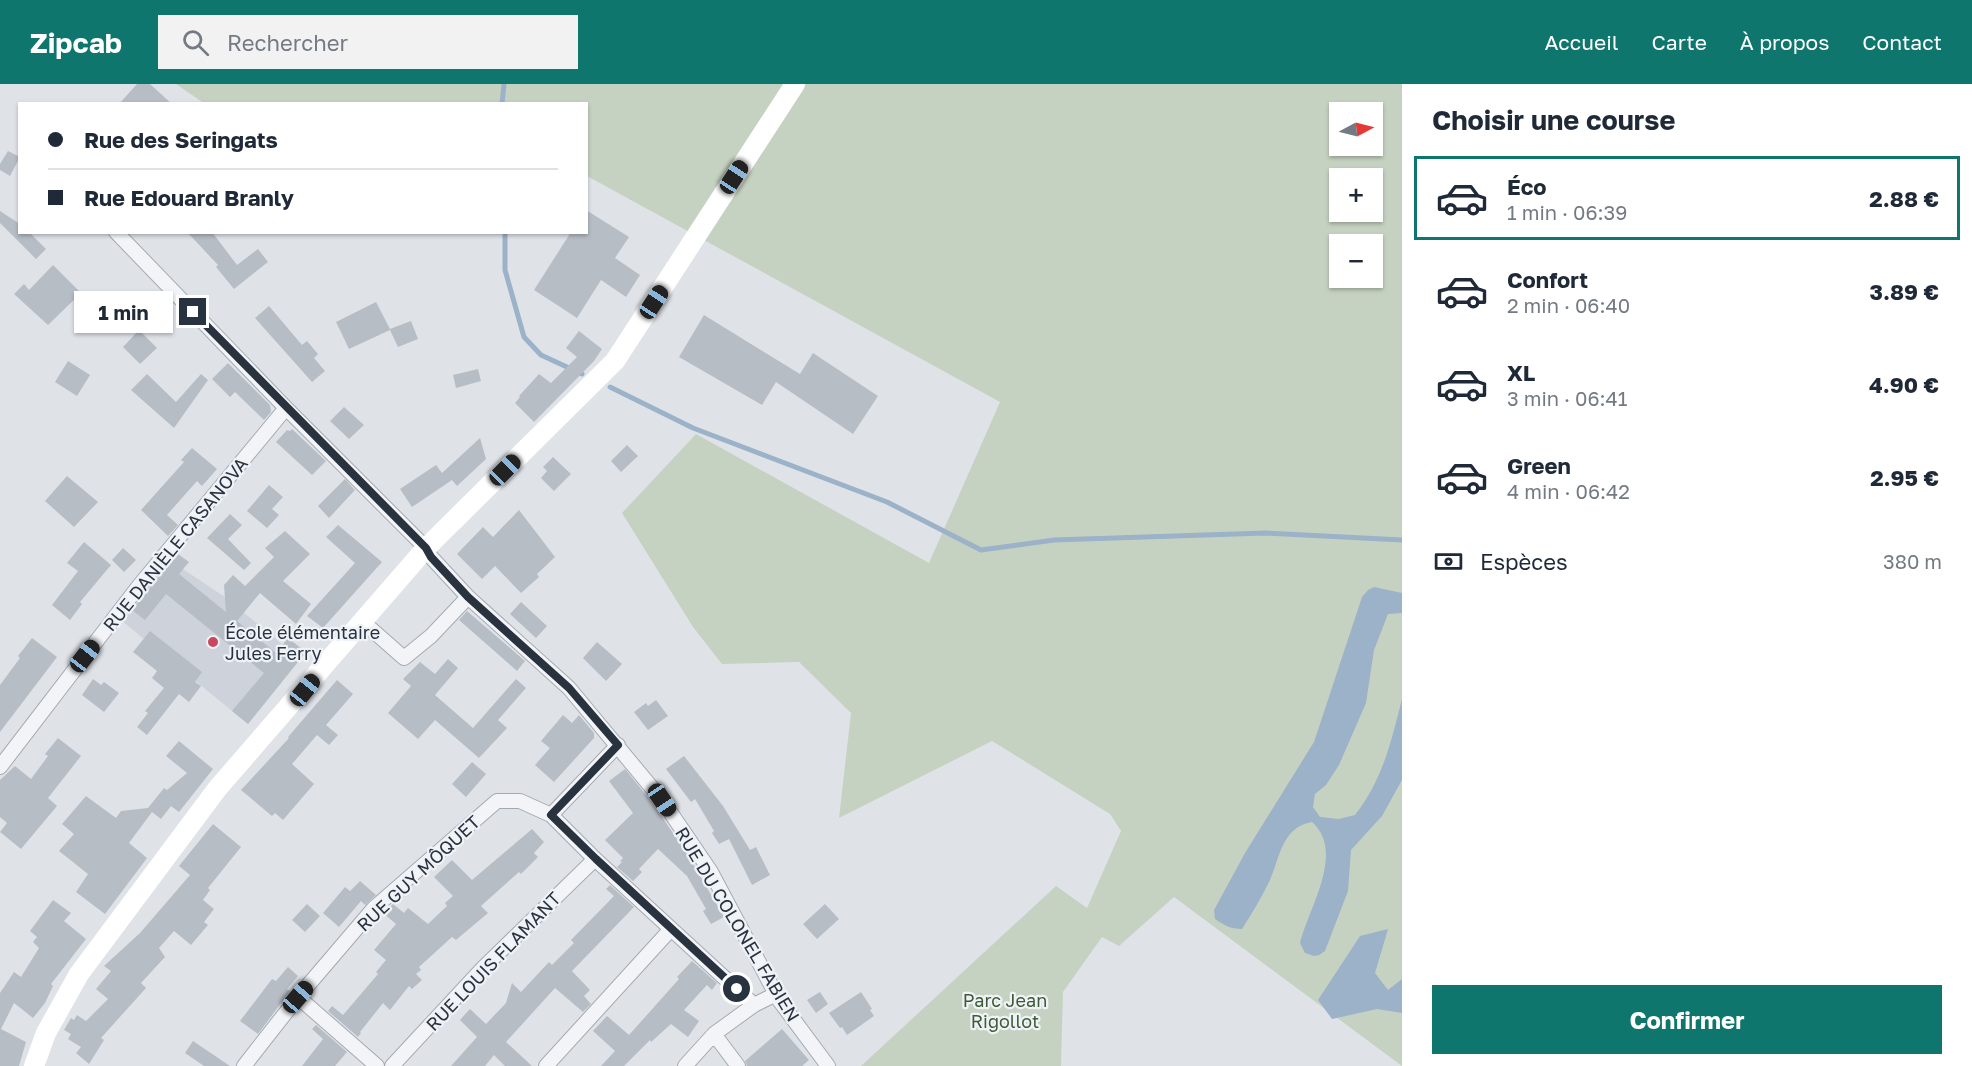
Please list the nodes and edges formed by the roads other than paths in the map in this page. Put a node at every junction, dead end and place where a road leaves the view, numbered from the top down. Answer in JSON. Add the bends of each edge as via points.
{"nodes":[{"id":1,"x":795,"y":84,"type":"edge"},
{"id":2,"x":118,"y":234,"type":"edge"},
{"id":3,"x":286,"y":408,"type":"junction"},
{"id":4,"x":426,"y":548,"type":"junction"},
{"id":5,"x":468,"y":597,"type":"junction"},
{"id":6,"x":362,"y":621,"type":"junction"},
{"id":7,"x":618,"y":745,"type":"junction"},
{"id":8,"x":0,"y":767,"type":"edge"},
{"id":9,"x":551,"y":815,"type":"junction"},
{"id":10,"x":596,"y":859,"type":"junction"},
{"id":11,"x":671,"y":929,"type":"junction"},
{"id":12,"x":776,"y":993,"type":"junction"},
{"id":13,"x":298,"y":997,"type":"junction"},
{"id":14,"x":754,"y":1005,"type":"junction"},
{"id":15,"x":714,"y":1034,"type":"junction"},
{"id":16,"x":823,"y":1065,"type":"edge"},
{"id":17,"x":34,"y":1066,"type":"edge"},
{"id":18,"x":244,"y":1066,"type":"edge"},
{"id":19,"x":377,"y":1066,"type":"edge"},
{"id":20,"x":392,"y":1066,"type":"edge"},
{"id":21,"x":546,"y":1066,"type":"edge"},
{"id":22,"x":685,"y":1066,"type":"edge"},
{"id":23,"x":738,"y":1066,"type":"edge"}],
"edges":[{"from":1,"to":4,"type":"main road","via":[[615,361]]},
{"from":2,"to":3,"type":"street","name":"RUE DU COLONEL FABIEN"},
{"from":3,"to":4,"type":"street","name":"RUE DU COLONEL FABIEN"},
{"from":3,"to":8,"type":"street","name":"RUE DANIÈLE CASANOVA","via":[[138,587]]},
{"from":4,"to":5,"type":"street","name":"RUE DU COLONEL FABIEN"},
{"from":4,"to":6,"type":"main road"},
{"from":5,"to":6,"type":"street","via":[[404,658]]},
{"from":5,"to":7,"type":"street","name":"RUE DU COLONEL FABIEN","via":[[569,688]]},
{"from":6,"to":17,"type":"main road","via":[[217,789],[79,974],[46,1033]]},
{"from":7,"to":9,"type":"street"},
{"from":7,"to":12,"type":"street","name":"RUE DU COLONEL FABIEN","via":[[662,800],[711,872]]},
{"from":9,"to":10,"type":"street"},
{"from":9,"to":13,"type":"street","name":"RUE GUY MÔQUET","via":[[520,801],[497,801],[374,908]]},
{"from":10,"to":11,"type":"street"},
{"from":10,"to":20,"type":"street","name":"RUE LOUIS FLAMANT","via":[[483,968]]},
{"from":11,"to":14,"type":"street"},
{"from":11,"to":21,"type":"street"},
{"from":12,"to":14,"type":"street"},
{"from":12,"to":16,"type":"street","name":"RUE DU COLONEL FABIEN"},
{"from":13,"to":18,"type":"street","name":"RUE GUY MÔQUET"},
{"from":13,"to":19,"type":"street"},
{"from":14,"to":15,"type":"street"},
{"from":15,"to":22,"type":"street"},
{"from":15,"to":23,"type":"street"}]}
